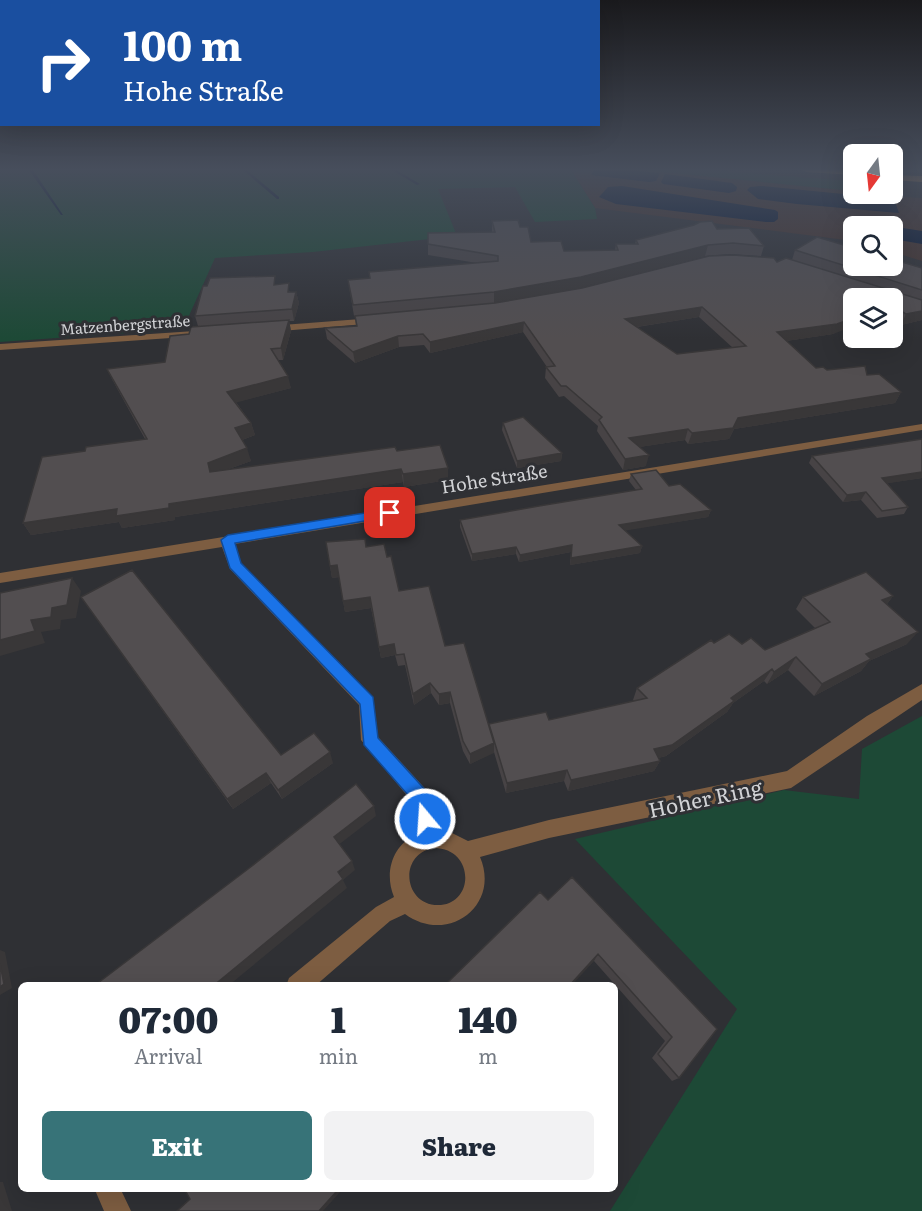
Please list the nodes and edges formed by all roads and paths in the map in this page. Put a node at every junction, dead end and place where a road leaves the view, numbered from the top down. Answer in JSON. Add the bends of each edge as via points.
{"nodes":[{"id":1,"x":383,"y":320,"type":"edge"},
{"id":2,"x":264,"y":329,"type":"edge"},
{"id":3,"x":204,"y":334,"type":"edge"},
{"id":4,"x":0,"y":347,"type":"edge"},
{"id":5,"x":922,"y":427,"type":"edge"},
{"id":6,"x":228,"y":540,"type":"junction"},
{"id":7,"x":0,"y":578,"type":"edge"},
{"id":8,"x":922,"y":691,"type":"edge"},
{"id":9,"x":428,"y":839,"type":"junction"},
{"id":10,"x":466,"y":851,"type":"junction"},
{"id":11,"x":408,"y":901,"type":"junction"},
{"id":12,"x":302,"y":982,"type":"edge"},
{"id":13,"x":109,"y":1192,"type":"edge"},
{"id":14,"x":118,"y":1211,"type":"edge"}],
"edges":[{"from":1,"to":2,"type":"street"},
{"from":3,"to":4,"type":"street","name":"Matzenbergstraße"},
{"from":5,"to":6,"type":"street","name":"Hohe Straße"},
{"from":6,"to":7,"type":"street","name":"Hohe Straße"},
{"from":6,"to":9,"type":"street","via":[[235,565],[367,702],[370,740],[423,800]]},
{"from":8,"to":10,"type":"street","name":"Hoher Ring","via":[[791,779],[549,829]]},
{"from":9,"to":10,"type":"street","via":[[448,839]]},
{"from":9,"to":11,"type":"street","via":[[409,851],[399,871],[401,893]]},
{"from":10,"to":11,"type":"street","via":[[475,870],[475,882],[458,910],[436,917],[415,910]]},
{"from":11,"to":12,"type":"street","via":[[383,914]]},
{"from":13,"to":14,"type":"street"}]}
